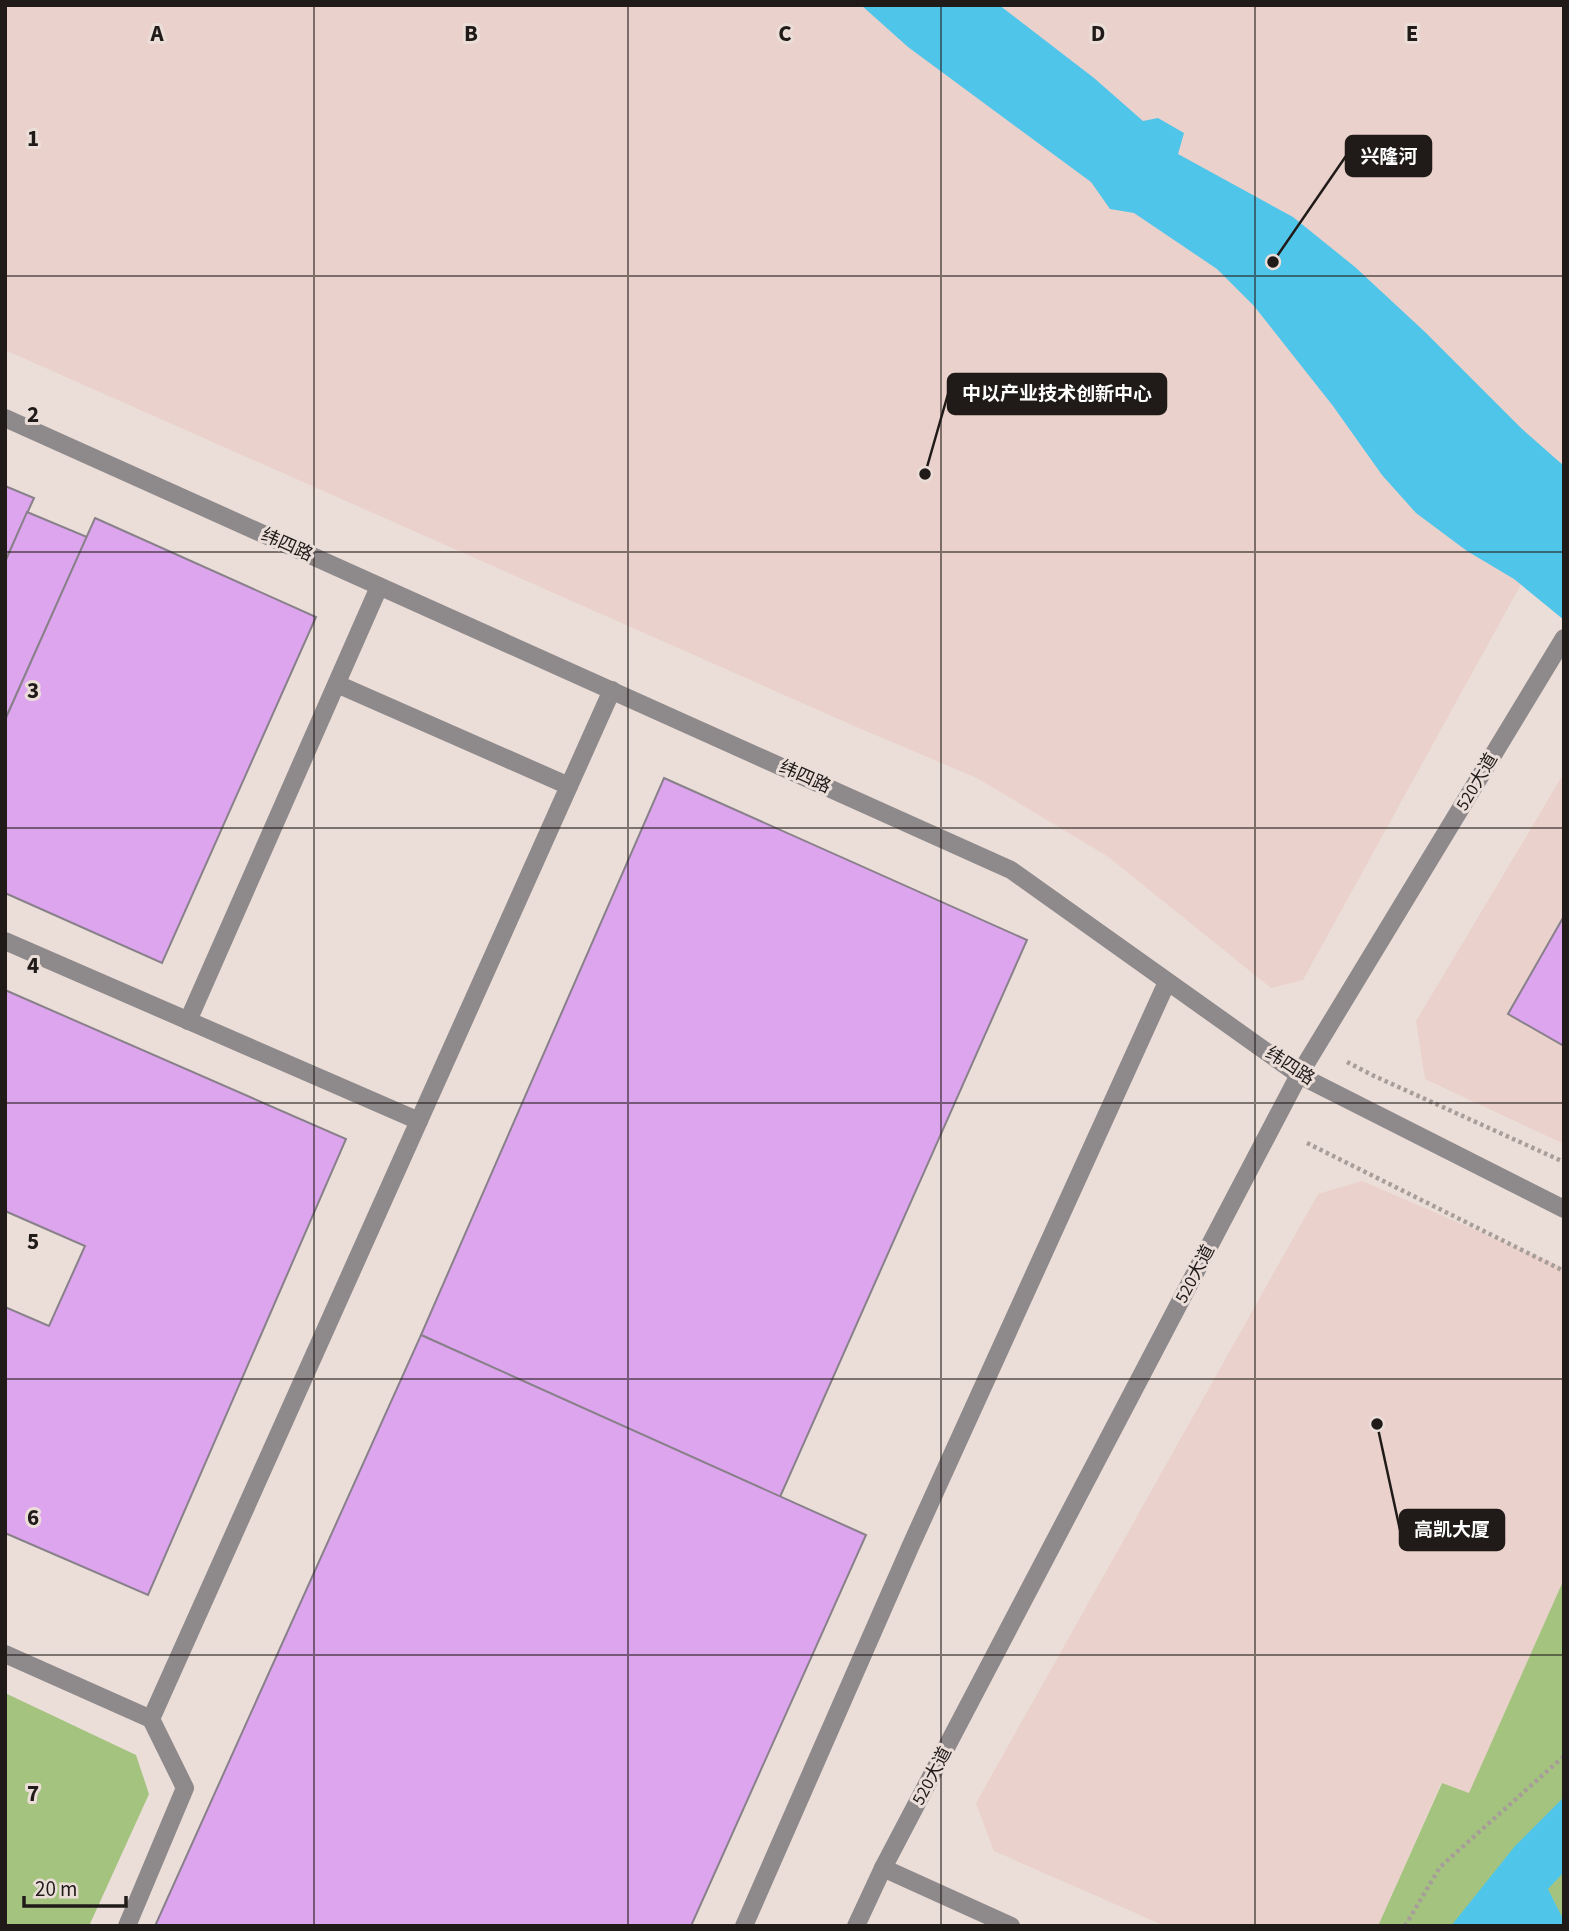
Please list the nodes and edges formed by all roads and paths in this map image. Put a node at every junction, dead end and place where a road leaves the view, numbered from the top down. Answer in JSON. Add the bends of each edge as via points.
{"nodes":[{"id":1,"x":5,"y":418,"type":"edge"},
{"id":2,"x":379,"y":587,"type":"junction"},
{"id":3,"x":1564,"y":638,"type":"edge"},
{"id":4,"x":337,"y":684,"type":"junction"},
{"id":5,"x":612,"y":690,"type":"junction"},
{"id":6,"x":569,"y":786,"type":"junction"},
{"id":7,"x":5,"y":941,"type":"edge"},
{"id":8,"x":1167,"y":982,"type":"junction"},
{"id":9,"x":188,"y":1021,"type":"junction"},
{"id":10,"x":1347,"y":1062,"type":"dead end"},
{"id":11,"x":1299,"y":1075,"type":"junction"},
{"id":12,"x":419,"y":1121,"type":"junction"},
{"id":13,"x":1307,"y":1143,"type":"dead end"},
{"id":14,"x":1564,"y":1162,"type":"edge"},
{"id":15,"x":1564,"y":1209,"type":"edge"},
{"id":16,"x":1564,"y":1271,"type":"edge"},
{"id":17,"x":5,"y":1654,"type":"edge"},
{"id":18,"x":151,"y":1719,"type":"junction"},
{"id":19,"x":1564,"y":1756,"type":"edge"},
{"id":20,"x":883,"y":1868,"type":"junction"},
{"id":21,"x":127,"y":1926,"type":"edge"},
{"id":22,"x":744,"y":1926,"type":"edge"},
{"id":23,"x":856,"y":1926,"type":"edge"},
{"id":24,"x":1011,"y":1926,"type":"edge"},
{"id":25,"x":1405,"y":1926,"type":"edge"}],
"edges":[{"from":1,"to":2,"type":"street","name":"纬四路"},
{"from":2,"to":4,"type":"street"},
{"from":2,"to":5,"type":"street","name":"纬四路"},
{"from":3,"to":11,"type":"street","name":"520大道"},
{"from":4,"to":6,"type":"street"},
{"from":4,"to":9,"type":"street"},
{"from":5,"to":6,"type":"street"},
{"from":5,"to":8,"type":"street","name":"纬四路","via":[[1011,870]]},
{"from":6,"to":12,"type":"street"},
{"from":7,"to":9,"type":"street"},
{"from":8,"to":11,"type":"street","name":"纬四路"},
{"from":8,"to":22,"type":"street"},
{"from":9,"to":12,"type":"street"},
{"from":10,"to":14,"type":"path"},
{"from":11,"to":15,"type":"street","name":"纬四路"},
{"from":11,"to":20,"type":"street","name":"520大道"},
{"from":12,"to":18,"type":"street"},
{"from":13,"to":16,"type":"path"},
{"from":17,"to":18,"type":"street"},
{"from":18,"to":21,"type":"street","via":[[185,1788]]},
{"from":19,"to":25,"type":"path","via":[[1440,1867]]},
{"from":20,"to":23,"type":"street","name":"520大道"},
{"from":20,"to":24,"type":"street"}]}
